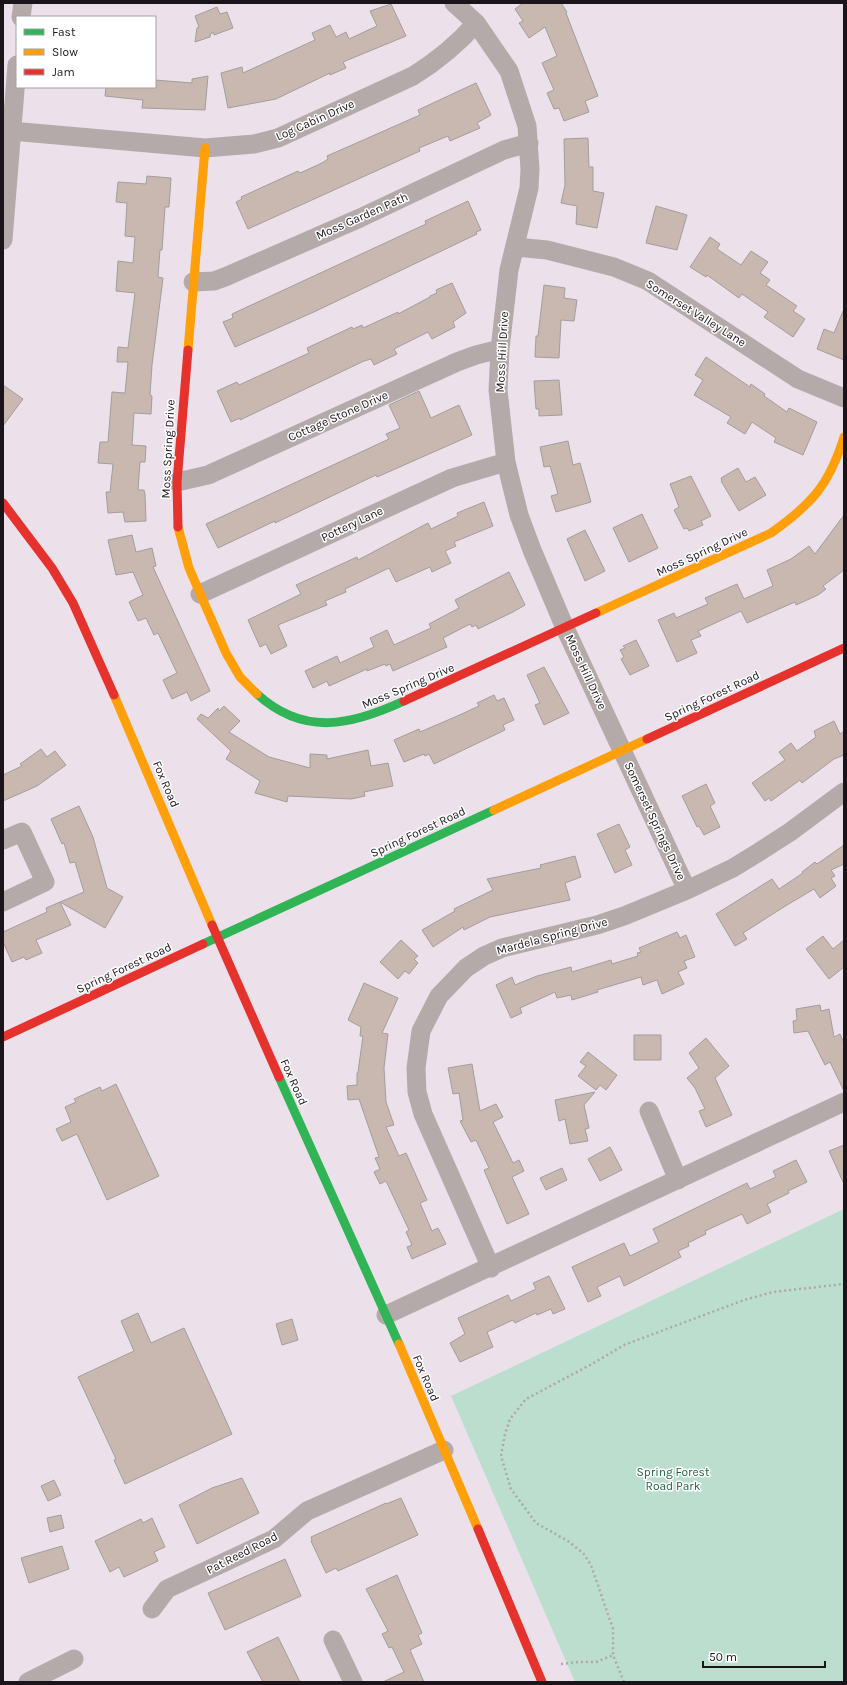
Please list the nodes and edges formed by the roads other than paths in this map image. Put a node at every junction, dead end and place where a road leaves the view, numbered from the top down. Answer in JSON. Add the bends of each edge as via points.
{"nodes":[{"id":1,"x":23,"y":3,"type":"edge"},
{"id":2,"x":454,"y":3,"type":"edge"},
{"id":3,"x":21,"y":16,"type":"edge"},
{"id":4,"x":476,"y":23,"type":"junction"},
{"id":5,"x":16,"y":76,"type":"edge"},
{"id":6,"x":11,"y":131,"type":"junction"},
{"id":7,"x":529,"y":143,"type":"junction"},
{"id":8,"x":205,"y":148,"type":"junction"},
{"id":9,"x":3,"y":240,"type":"edge"},
{"id":10,"x":516,"y":247,"type":"junction"},
{"id":11,"x":193,"y":282,"type":"junction"},
{"id":12,"x":500,"y":349,"type":"junction"},
{"id":13,"x":844,"y":398,"type":"edge"},
{"id":14,"x":844,"y":437,"type":"edge"},
{"id":15,"x":506,"y":462,"type":"junction"},
{"id":16,"x":177,"y":482,"type":"junction"},
{"id":17,"x":3,"y":504,"type":"edge"},
{"id":18,"x":200,"y":594,"type":"junction"},
{"id":19,"x":565,"y":628,"type":"junction"},
{"id":20,"x":844,"y":648,"type":"edge"},
{"id":21,"x":622,"y":751,"type":"junction"},
{"id":22,"x":844,"y":792,"type":"edge"},
{"id":23,"x":3,"y":840,"type":"edge"},
{"id":24,"x":687,"y":890,"type":"junction"},
{"id":25,"x":3,"y":902,"type":"edge"},
{"id":26,"x":218,"y":938,"type":"junction"},
{"id":27,"x":3,"y":1037,"type":"edge"},
{"id":28,"x":844,"y":1102,"type":"edge"},
{"id":29,"x":649,"y":1111,"type":"dead end"},
{"id":30,"x":678,"y":1180,"type":"junction"},
{"id":31,"x":491,"y":1268,"type":"junction"},
{"id":32,"x":386,"y":1316,"type":"junction"},
{"id":33,"x":444,"y":1450,"type":"junction"},
{"id":34,"x":152,"y":1609,"type":"dead end"},
{"id":35,"x":333,"y":1640,"type":"dead end"},
{"id":36,"x":74,"y":1659,"type":"dead end"},
{"id":37,"x":28,"y":1682,"type":"edge"},
{"id":38,"x":353,"y":1682,"type":"edge"},
{"id":39,"x":542,"y":1682,"type":"edge"}],
"edges":[{"from":1,"to":3,"type":"street"},
{"from":2,"to":4,"type":"street","name":"Moss Hill Drive"},
{"from":4,"to":7,"type":"street","name":"Moss Hill Drive","via":[[509,71],[524,111]]},
{"from":4,"to":8,"type":"street","name":"Log Cabin Drive","via":[[459,43],[413,76],[278,138],[254,144]]},
{"from":5,"to":6,"type":"street"},
{"from":6,"to":8,"type":"street","name":"Log Cabin Drive"},
{"from":6,"to":9,"type":"street"},
{"from":7,"to":10,"type":"street","name":"Moss Hill Drive","via":[[529,188]]},
{"from":7,"to":11,"type":"street","name":"Moss Garden Path","via":[[504,150],[360,218],[225,277],[214,281]]},
{"from":8,"to":11,"type":"street","name":"Moss Spring Drive"},
{"from":10,"to":12,"type":"street","name":"Moss Hill Drive","via":[[509,270]]},
{"from":10,"to":13,"type":"street","name":"Somerset Valley Lane","via":[[547,250],[614,267],[648,281],[798,379]]},
{"from":11,"to":16,"type":"street","name":"Moss Spring Drive"},
{"from":12,"to":15,"type":"street","name":"Moss Hill Drive","via":[[498,390]]},
{"from":12,"to":16,"type":"street","name":"Cottage Stone Drive","via":[[476,354],[457,362],[208,475]]},
{"from":14,"to":19,"type":"street","name":"Moss Spring Drive","via":[[838,458],[826,483],[811,503],[784,525]]},
{"from":15,"to":18,"type":"street","name":"Pottery Lane","via":[[452,478]]},
{"from":15,"to":19,"type":"street","name":"Moss Hill Drive","via":[[519,515]]},
{"from":16,"to":18,"type":"street","name":"Moss Spring Drive","via":[[180,537],[188,567]]},
{"from":17,"to":26,"type":"street","name":"Fox Road","via":[[52,568],[73,603]]},
{"from":18,"to":19,"type":"street","name":"Moss Spring Drive","via":[[232,665],[245,683],[258,696],[287,713],[308,721],[324,723],[356,720],[374,715]]},
{"from":19,"to":21,"type":"street","name":"Moss Hill Drive"},
{"from":20,"to":21,"type":"street","name":"Spring Forest Road"},
{"from":21,"to":24,"type":"street","name":"Somerset Springs Drive"},
{"from":21,"to":26,"type":"street","name":"Spring Forest Road"},
{"from":22,"to":24,"type":"street","name":"Mardela Spring Drive","via":[[759,852],[733,868]]},
{"from":23,"to":25,"type":"street","via":[[22,832],[45,882]]},
{"from":24,"to":31,"type":"street","name":"Mardela Spring Drive","via":[[617,918],[502,948],[484,956],[452,981],[430,1012],[421,1031],[418,1047],[417,1092],[423,1114]]},
{"from":26,"to":27,"type":"street","name":"Spring Forest Road"},
{"from":26,"to":32,"type":"street","name":"Fox Road"},
{"from":28,"to":30,"type":"street"},
{"from":29,"to":30,"type":"street"},
{"from":30,"to":31,"type":"street"},
{"from":31,"to":32,"type":"street"},
{"from":32,"to":33,"type":"street","name":"Fox Road"},
{"from":33,"to":34,"type":"street","name":"Pat Reed Road","via":[[307,1511],[267,1543],[167,1589]]},
{"from":33,"to":39,"type":"street","name":"Fox Road"},
{"from":35,"to":38,"type":"street"},
{"from":36,"to":37,"type":"street"}]}
